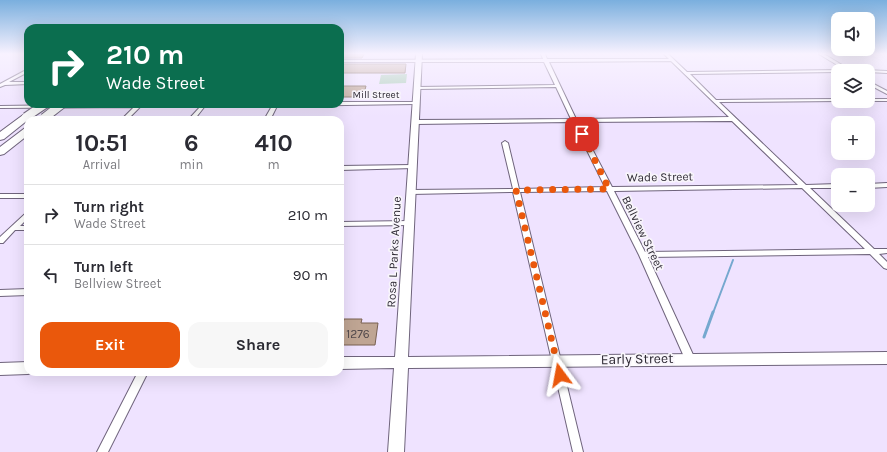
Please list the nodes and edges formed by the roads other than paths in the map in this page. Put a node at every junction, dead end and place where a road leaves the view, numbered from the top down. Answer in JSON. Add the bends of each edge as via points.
{"nodes":[{"id":1,"x":19,"y":75,"type":"edge"},
{"id":2,"x":418,"y":75,"type":"edge"},
{"id":3,"x":553,"y":75,"type":"edge"},
{"id":4,"x":688,"y":75,"type":"edge"},
{"id":5,"x":24,"y":83,"type":"edge"},
{"id":6,"x":2,"y":85,"type":"edge"},
{"id":7,"x":558,"y":86,"type":"junction"},
{"id":8,"x":875,"y":86,"type":"edge"},
{"id":9,"x":417,"y":88,"type":"junction"},
{"id":10,"x":887,"y":93,"type":"edge"},
{"id":11,"x":831,"y":100,"type":"edge"},
{"id":12,"x":875,"y":100,"type":"edge"},
{"id":13,"x":887,"y":100,"type":"edge"},
{"id":14,"x":716,"y":101,"type":"junction"},
{"id":15,"x":344,"y":104,"type":"edge"},
{"id":16,"x":415,"y":104,"type":"junction"},
{"id":17,"x":0,"y":107,"type":"edge"},
{"id":18,"x":24,"y":107,"type":"edge"},
{"id":19,"x":40,"y":108,"type":"edge"},
{"id":20,"x":57,"y":108,"type":"edge"},
{"id":21,"x":136,"y":108,"type":"edge"},
{"id":22,"x":201,"y":108,"type":"edge"},
{"id":23,"x":29,"y":116,"type":"edge"},
{"id":24,"x":47,"y":116,"type":"edge"},
{"id":25,"x":128,"y":116,"type":"edge"},
{"id":26,"x":194,"y":116,"type":"edge"},
{"id":27,"x":733,"y":118,"type":"junction"},
{"id":28,"x":24,"y":119,"type":"edge"},
{"id":29,"x":574,"y":120,"type":"junction"},
{"id":30,"x":415,"y":122,"type":"junction"},
{"id":31,"x":24,"y":133,"type":"edge"},
{"id":32,"x":0,"y":137,"type":"edge"},
{"id":33,"x":505,"y":143,"type":"dead end"},
{"id":34,"x":0,"y":152,"type":"edge"},
{"id":35,"x":412,"y":167,"type":"junction"},
{"id":36,"x":344,"y":168,"type":"edge"},
{"id":37,"x":887,"y":185,"type":"edge"},
{"id":38,"x":831,"y":186,"type":"edge"},
{"id":39,"x":875,"y":186,"type":"edge"},
{"id":40,"x":804,"y":187,"type":"junction"},
{"id":41,"x":609,"y":189,"type":"junction"},
{"id":42,"x":516,"y":190,"type":"junction"},
{"id":43,"x":411,"y":192,"type":"junction"},
{"id":44,"x":0,"y":196,"type":"edge"},
{"id":45,"x":24,"y":196,"type":"edge"},
{"id":46,"x":24,"y":218,"type":"edge"},
{"id":47,"x":409,"y":223,"type":"junction"},
{"id":48,"x":344,"y":224,"type":"edge"},
{"id":49,"x":14,"y":228,"type":"junction"},
{"id":50,"x":24,"y":228,"type":"edge"},
{"id":51,"x":0,"y":242,"type":"edge"},
{"id":52,"x":872,"y":252,"type":"junction"},
{"id":53,"x":887,"y":252,"type":"edge"},
{"id":54,"x":643,"y":255,"type":"junction"},
{"id":55,"x":887,"y":266,"type":"edge"},
{"id":56,"x":24,"y":292,"type":"edge"},
{"id":57,"x":0,"y":293,"type":"edge"},
{"id":58,"x":887,"y":358,"type":"edge"},
{"id":59,"x":690,"y":359,"type":"junction"},
{"id":60,"x":556,"y":360,"type":"junction"},
{"id":61,"x":402,"y":362,"type":"junction"},
{"id":62,"x":344,"y":363,"type":"edge"},
{"id":63,"x":0,"y":368,"type":"edge"},
{"id":64,"x":24,"y":368,"type":"edge"},
{"id":65,"x":141,"y":376,"type":"edge"},
{"id":66,"x":102,"y":452,"type":"edge"},
{"id":67,"x":396,"y":452,"type":"edge"},
{"id":68,"x":578,"y":452,"type":"edge"}],
"edges":[{"from":1,"to":6,"type":"street"},
{"from":2,"to":9,"type":"street","name":"Rosa L Parks Avenue"},
{"from":3,"to":7,"type":"street","name":"Bellview Street"},
{"from":4,"to":14,"type":"street"},
{"from":5,"to":6,"type":"street"},
{"from":7,"to":9,"type":"street"},
{"from":7,"to":29,"type":"street","name":"Bellview Street"},
{"from":8,"to":10,"type":"street"},
{"from":9,"to":16,"type":"street","name":"Rosa L Parks Avenue"},
{"from":11,"to":14,"type":"street"},
{"from":12,"to":13,"type":"street"},
{"from":14,"to":27,"type":"street"},
{"from":15,"to":16,"type":"street","name":"Mill Street"},
{"from":16,"to":30,"type":"street","name":"Rosa L Parks Avenue"},
{"from":17,"to":18,"type":"street","name":"Mill Street"},
{"from":19,"to":23,"type":"highway","bridge":true},
{"from":20,"to":24,"type":"highway","bridge":true},
{"from":21,"to":25,"type":"street"},
{"from":22,"to":26,"type":"street"},
{"from":27,"to":29,"type":"street"},
{"from":27,"to":40,"type":"street"},
{"from":28,"to":32,"type":"highway","bridge":true},
{"from":29,"to":30,"type":"street"},
{"from":29,"to":41,"type":"street","name":"Bellview Street"},
{"from":30,"to":35,"type":"street","name":"Rosa L Parks Avenue"},
{"from":31,"to":34,"type":"highway"},
{"from":33,"to":42,"type":"street"},
{"from":35,"to":36,"type":"street"},
{"from":35,"to":43,"type":"street","name":"Rosa L Parks Avenue"},
{"from":37,"to":39,"type":"street"},
{"from":38,"to":40,"type":"street","name":"Wade Street"},
{"from":40,"to":41,"type":"street","name":"Wade Street"},
{"from":40,"to":52,"type":"street"},
{"from":41,"to":42,"type":"street","name":"Wade Street"},
{"from":41,"to":54,"type":"street","name":"Bellview Street"},
{"from":42,"to":43,"type":"street","name":"Wade Street"},
{"from":42,"to":60,"type":"street"},
{"from":43,"to":47,"type":"street","name":"Rosa L Parks Avenue"},
{"from":44,"to":45,"type":"street"},
{"from":46,"to":49,"type":"street"},
{"from":47,"to":48,"type":"street"},
{"from":47,"to":61,"type":"street","name":"Rosa L Parks Avenue"},
{"from":49,"to":50,"type":"street"},
{"from":49,"to":51,"type":"street"},
{"from":52,"to":53,"type":"street"},
{"from":52,"to":54,"type":"street"},
{"from":52,"to":55,"type":"street"},
{"from":54,"to":59,"type":"street","name":"Bellview Street"},
{"from":56,"to":57,"type":"street"},
{"from":58,"to":59,"type":"street","name":"Early Street"},
{"from":59,"to":60,"type":"street","name":"Early Street"},
{"from":60,"to":61,"type":"street","name":"Early Street"},
{"from":60,"to":68,"type":"street"},
{"from":61,"to":62,"type":"street","name":"Early Street"},
{"from":61,"to":67,"type":"street","name":"Rosa L Parks Avenue"},
{"from":63,"to":64,"type":"street"},
{"from":65,"to":66,"type":"street"}]}
